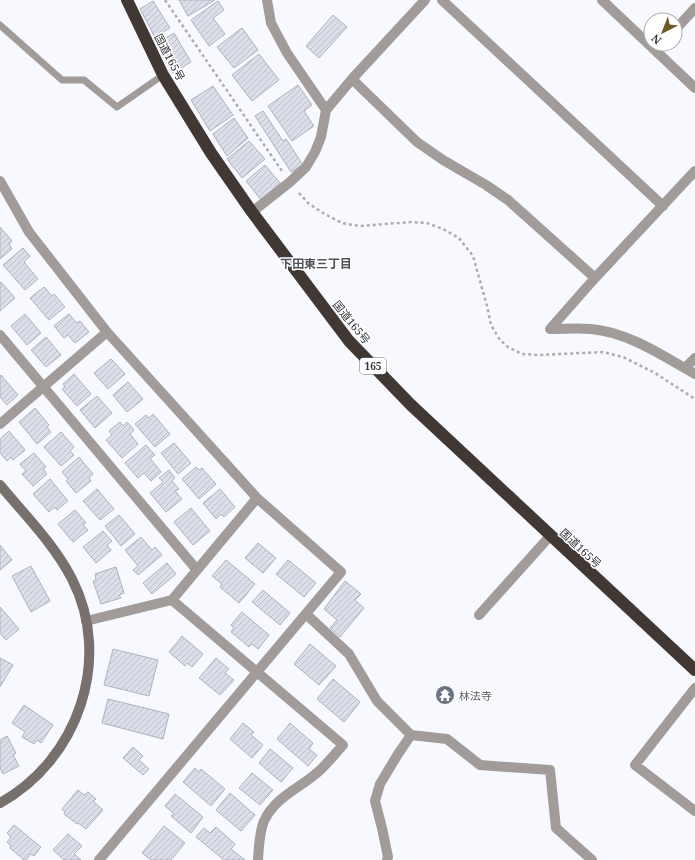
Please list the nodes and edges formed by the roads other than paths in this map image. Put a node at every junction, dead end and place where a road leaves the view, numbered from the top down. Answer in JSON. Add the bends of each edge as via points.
{"nodes":[{"id":1,"x":127,"y":0,"type":"edge"},
{"id":2,"x":267,"y":0,"type":"edge"},
{"id":3,"x":425,"y":0,"type":"edge"},
{"id":4,"x":442,"y":0,"type":"edge"},
{"id":5,"x":602,"y":0,"type":"edge"},
{"id":6,"x":695,"y":8,"type":"edge"},
{"id":7,"x":683,"y":21,"type":"edge"},
{"id":8,"x":0,"y":24,"type":"edge"},
{"id":9,"x":643,"y":34,"type":"edge"},
{"id":10,"x":663,"y":52,"type":"edge"},
{"id":11,"x":163,"y":75,"type":"junction"},
{"id":12,"x":352,"y":79,"type":"junction"},
{"id":13,"x":695,"y":88,"type":"edge"},
{"id":14,"x":326,"y":110,"type":"junction"},
{"id":15,"x":695,"y":171,"type":"edge"},
{"id":16,"x":0,"y":181,"type":"edge"},
{"id":17,"x":663,"y":206,"type":"junction"},
{"id":18,"x":252,"y":212,"type":"junction"},
{"id":19,"x":594,"y":278,"type":"junction"},
{"id":20,"x":107,"y":332,"type":"junction"},
{"id":21,"x":0,"y":335,"type":"edge"},
{"id":22,"x":695,"y":358,"type":"edge"},
{"id":23,"x":685,"y":368,"type":"junction"},
{"id":24,"x":695,"y":374,"type":"edge"},
{"id":25,"x":43,"y":387,"type":"junction"},
{"id":26,"x":0,"y":424,"type":"edge"},
{"id":27,"x":0,"y":485,"type":"edge"},
{"id":28,"x":257,"y":498,"type":"junction"},
{"id":29,"x":550,"y":536,"type":"junction"},
{"id":30,"x":197,"y":570,"type":"junction"},
{"id":31,"x":172,"y":600,"type":"junction"},
{"id":32,"x":306,"y":614,"type":"junction"},
{"id":33,"x":479,"y":615,"type":"dead end"},
{"id":34,"x":86,"y":621,"type":"junction"},
{"id":35,"x":695,"y":670,"type":"edge"},
{"id":36,"x":257,"y":671,"type":"junction"},
{"id":37,"x":695,"y":688,"type":"edge"},
{"id":38,"x":411,"y":735,"type":"junction"},
{"id":39,"x":0,"y":804,"type":"edge"},
{"id":40,"x":695,"y":811,"type":"edge"},
{"id":41,"x":98,"y":860,"type":"edge"},
{"id":42,"x":258,"y":860,"type":"edge"},
{"id":43,"x":387,"y":860,"type":"edge"},
{"id":44,"x":592,"y":860,"type":"edge"}],
"edges":[{"from":1,"to":11,"type":"highway","name":"国道165号","number":"165"},
{"from":2,"to":14,"type":"street","via":[[272,22],[287,53]]},
{"from":3,"to":12,"type":"street"},
{"from":4,"to":17,"type":"street"},
{"from":5,"to":9,"type":"street"},
{"from":6,"to":7,"type":"street"},
{"from":8,"to":11,"type":"lane","via":[[62,80],[84,80],[117,107]]},
{"from":10,"to":13,"type":"street"},
{"from":11,"to":18,"type":"highway","name":"国道165号","number":"165","via":[[211,153]]},
{"from":12,"to":14,"type":"street"},
{"from":12,"to":19,"type":"street","via":[[417,142],[508,200]]},
{"from":14,"to":18,"type":"street","via":[[321,137],[306,166]]},
{"from":15,"to":17,"type":"street"},
{"from":16,"to":20,"type":"street","via":[[29,232]]},
{"from":17,"to":19,"type":"street"},
{"from":18,"to":29,"type":"highway","name":"国道165号","number":"165","via":[[349,341],[410,405]]},
{"from":19,"to":23,"type":"street","via":[[550,329],[591,329],[616,334],[637,342]]},
{"from":20,"to":25,"type":"street"},
{"from":20,"to":28,"type":"street"},
{"from":21,"to":25,"type":"street"},
{"from":22,"to":23,"type":"street"},
{"from":23,"to":24,"type":"street"},
{"from":25,"to":26,"type":"street"},
{"from":25,"to":30,"type":"street"},
{"from":27,"to":34,"type":"street","via":[[61,560],[72,580]]},
{"from":28,"to":30,"type":"street"},
{"from":28,"to":32,"type":"street","via":[[341,572]]},
{"from":29,"to":33,"type":"street"},
{"from":29,"to":35,"type":"highway","name":"国道165号","number":"165"},
{"from":30,"to":31,"type":"street"},
{"from":31,"to":34,"type":"street"},
{"from":31,"to":36,"type":"street"},
{"from":32,"to":36,"type":"street"},
{"from":32,"to":38,"type":"street","via":[[349,654],[377,701]]},
{"from":34,"to":39,"type":"street","via":[[89,665],[76,720],[58,752],[45,767],[30,783]]},
{"from":36,"to":41,"type":"street"},
{"from":36,"to":42,"type":"street","via":[[343,745],[319,772],[278,800],[271,809],[260,834]]},
{"from":37,"to":40,"type":"street","via":[[635,765]]},
{"from":38,"to":43,"type":"street","via":[[380,784],[375,801]]},
{"from":38,"to":44,"type":"street","via":[[447,739],[480,765],[550,770],[556,828]]}]}
